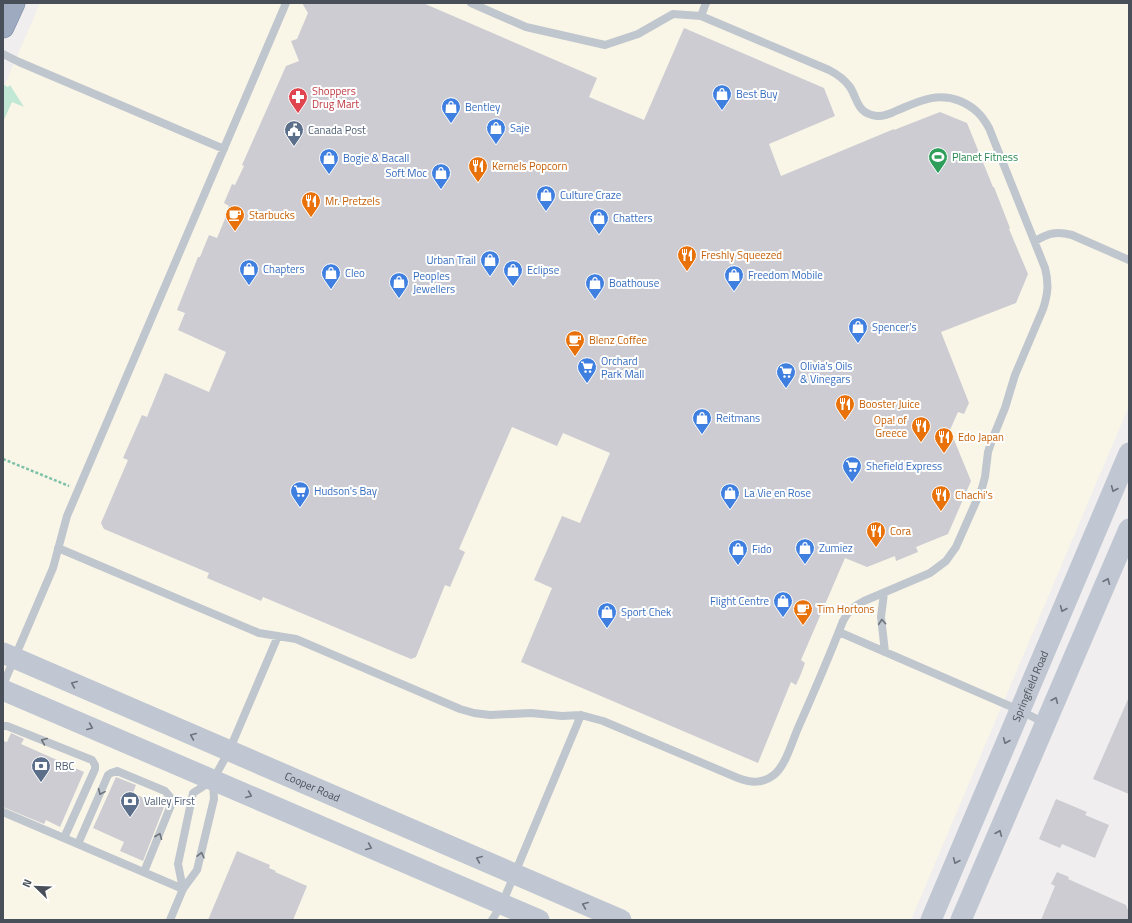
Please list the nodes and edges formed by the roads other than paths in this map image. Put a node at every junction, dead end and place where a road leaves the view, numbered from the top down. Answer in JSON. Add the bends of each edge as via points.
{"nodes":[{"id":1,"x":14,"y":3,"type":"edge"},
{"id":2,"x":286,"y":3,"type":"edge"},
{"id":3,"x":472,"y":3,"type":"edge"},
{"id":4,"x":706,"y":3,"type":"edge"},
{"id":5,"x":700,"y":16,"type":"junction"},
{"id":6,"x":3,"y":28,"type":"edge"},
{"id":7,"x":3,"y":54,"type":"edge"},
{"id":8,"x":224,"y":149,"type":"junction"},
{"id":9,"x":1035,"y":241,"type":"junction"},
{"id":10,"x":1129,"y":260,"type":"edge"},
{"id":11,"x":1129,"y":453,"type":"edge"},
{"id":12,"x":1129,"y":529,"type":"edge"},
{"id":13,"x":58,"y":548,"type":"junction"},
{"id":14,"x":884,"y":593,"type":"junction"},
{"id":15,"x":838,"y":632,"type":"junction"},
{"id":16,"x":278,"y":636,"type":"junction"},
{"id":17,"x":886,"y":652,"type":"junction"},
{"id":18,"x":8,"y":656,"type":"edge"},
{"id":19,"x":5,"y":691,"type":"edge"},
{"id":20,"x":1020,"y":710,"type":"junction"},
{"id":21,"x":581,"y":715,"type":"junction"},
{"id":22,"x":1045,"y":723,"type":"junction"},
{"id":23,"x":3,"y":726,"type":"edge"},
{"id":24,"x":229,"y":751,"type":"junction"},
{"id":25,"x":213,"y":780,"type":"junction"},
{"id":26,"x":3,"y":812,"type":"edge"},
{"id":27,"x":64,"y":838,"type":"junction"},
{"id":28,"x":78,"y":844,"type":"junction"},
{"id":29,"x":144,"y":872,"type":"junction"},
{"id":30,"x":514,"y":874,"type":"junction"},
{"id":31,"x":183,"y":889,"type":"junction"},
{"id":32,"x":497,"y":912,"type":"edge"},
{"id":33,"x":170,"y":920,"type":"edge"},
{"id":34,"x":540,"y":920,"type":"edge"},
{"id":35,"x":621,"y":920,"type":"edge"},
{"id":36,"x":931,"y":920,"type":"edge"},
{"id":37,"x":961,"y":920,"type":"edge"}],
"edges":[{"from":1,"to":6,"type":"highway"},
{"from":2,"to":8,"type":"lane"},
{"from":3,"to":5,"type":"lane","via":[[526,27],[605,46],[638,34],[674,14]]},
{"from":4,"to":5,"type":"lane"},
{"from":5,"to":9,"type":"lane","via":[[839,75],[850,88],[860,108],[871,115],[886,115],[932,98],[948,97],[971,106],[981,115],[989,128]]},
{"from":7,"to":8,"type":"lane"},
{"from":8,"to":13,"type":"lane","via":[[67,516]]},
{"from":9,"to":10,"type":"lane","via":[[1048,234],[1064,233]]},
{"from":9,"to":14,"type":"lane","via":[[1048,279],[1047,299],[992,440],[982,488],[960,539],[946,561],[923,576]]},
{"from":11,"to":20,"type":"main road","name":"Springfield Road","one_way":true},
{"from":22,"to":12,"type":"main road","one_way":true},
{"from":13,"to":16,"type":"lane","via":[[259,633]]},
{"from":13,"to":18,"type":"lane","via":[[53,568]]},
{"from":14,"to":15,"type":"lane","via":[[850,610]]},
{"from":17,"to":14,"type":"lane","one_way":true,"via":[[881,617]]},
{"from":15,"to":17,"type":"lane"},
{"from":15,"to":21,"type":"lane","via":[[780,767],[769,778],[761,781],[753,782],[738,778],[603,721]]},
{"from":16,"to":21,"type":"lane","via":[[296,639],[474,713]]},
{"from":16,"to":24,"type":"lane"},
{"from":17,"to":20,"type":"lane"},
{"from":18,"to":19,"type":"lane"},
{"from":24,"to":18,"type":"main road","name":"Cooper Road","one_way":true},
{"from":19,"to":25,"type":"main road","one_way":true},
{"from":20,"to":22,"type":"lane"},
{"from":20,"to":36,"type":"main road","name":"Springfield Road","one_way":true},
{"from":21,"to":30,"type":"lane"},
{"from":37,"to":22,"type":"main road","one_way":true},
{"from":27,"to":23,"type":"lane","one_way":true,"via":[[95,769],[92,760]]},
{"from":24,"to":25,"type":"lane"},
{"from":30,"to":24,"type":"main road","name":"Cooper Road","one_way":true},
{"from":31,"to":25,"type":"lane","one_way":true,"via":[[197,870],[214,799]]},
{"from":25,"to":31,"type":"lane","via":[[193,793],[178,864]]},
{"from":25,"to":32,"type":"main road","one_way":true},
{"from":26,"to":27,"type":"lane"},
{"from":27,"to":28,"type":"lane"},
{"from":28,"to":29,"type":"lane"},
{"from":29,"to":28,"type":"lane","one_way":true,"via":[[171,805],[171,798],[166,791],[116,771],[111,773]]},
{"from":29,"to":31,"type":"lane"},
{"from":30,"to":32,"type":"lane"},
{"from":35,"to":30,"type":"main road","name":"Cooper Road","one_way":true},
{"from":31,"to":33,"type":"lane"},
{"from":32,"to":34,"type":"main road"}]}
